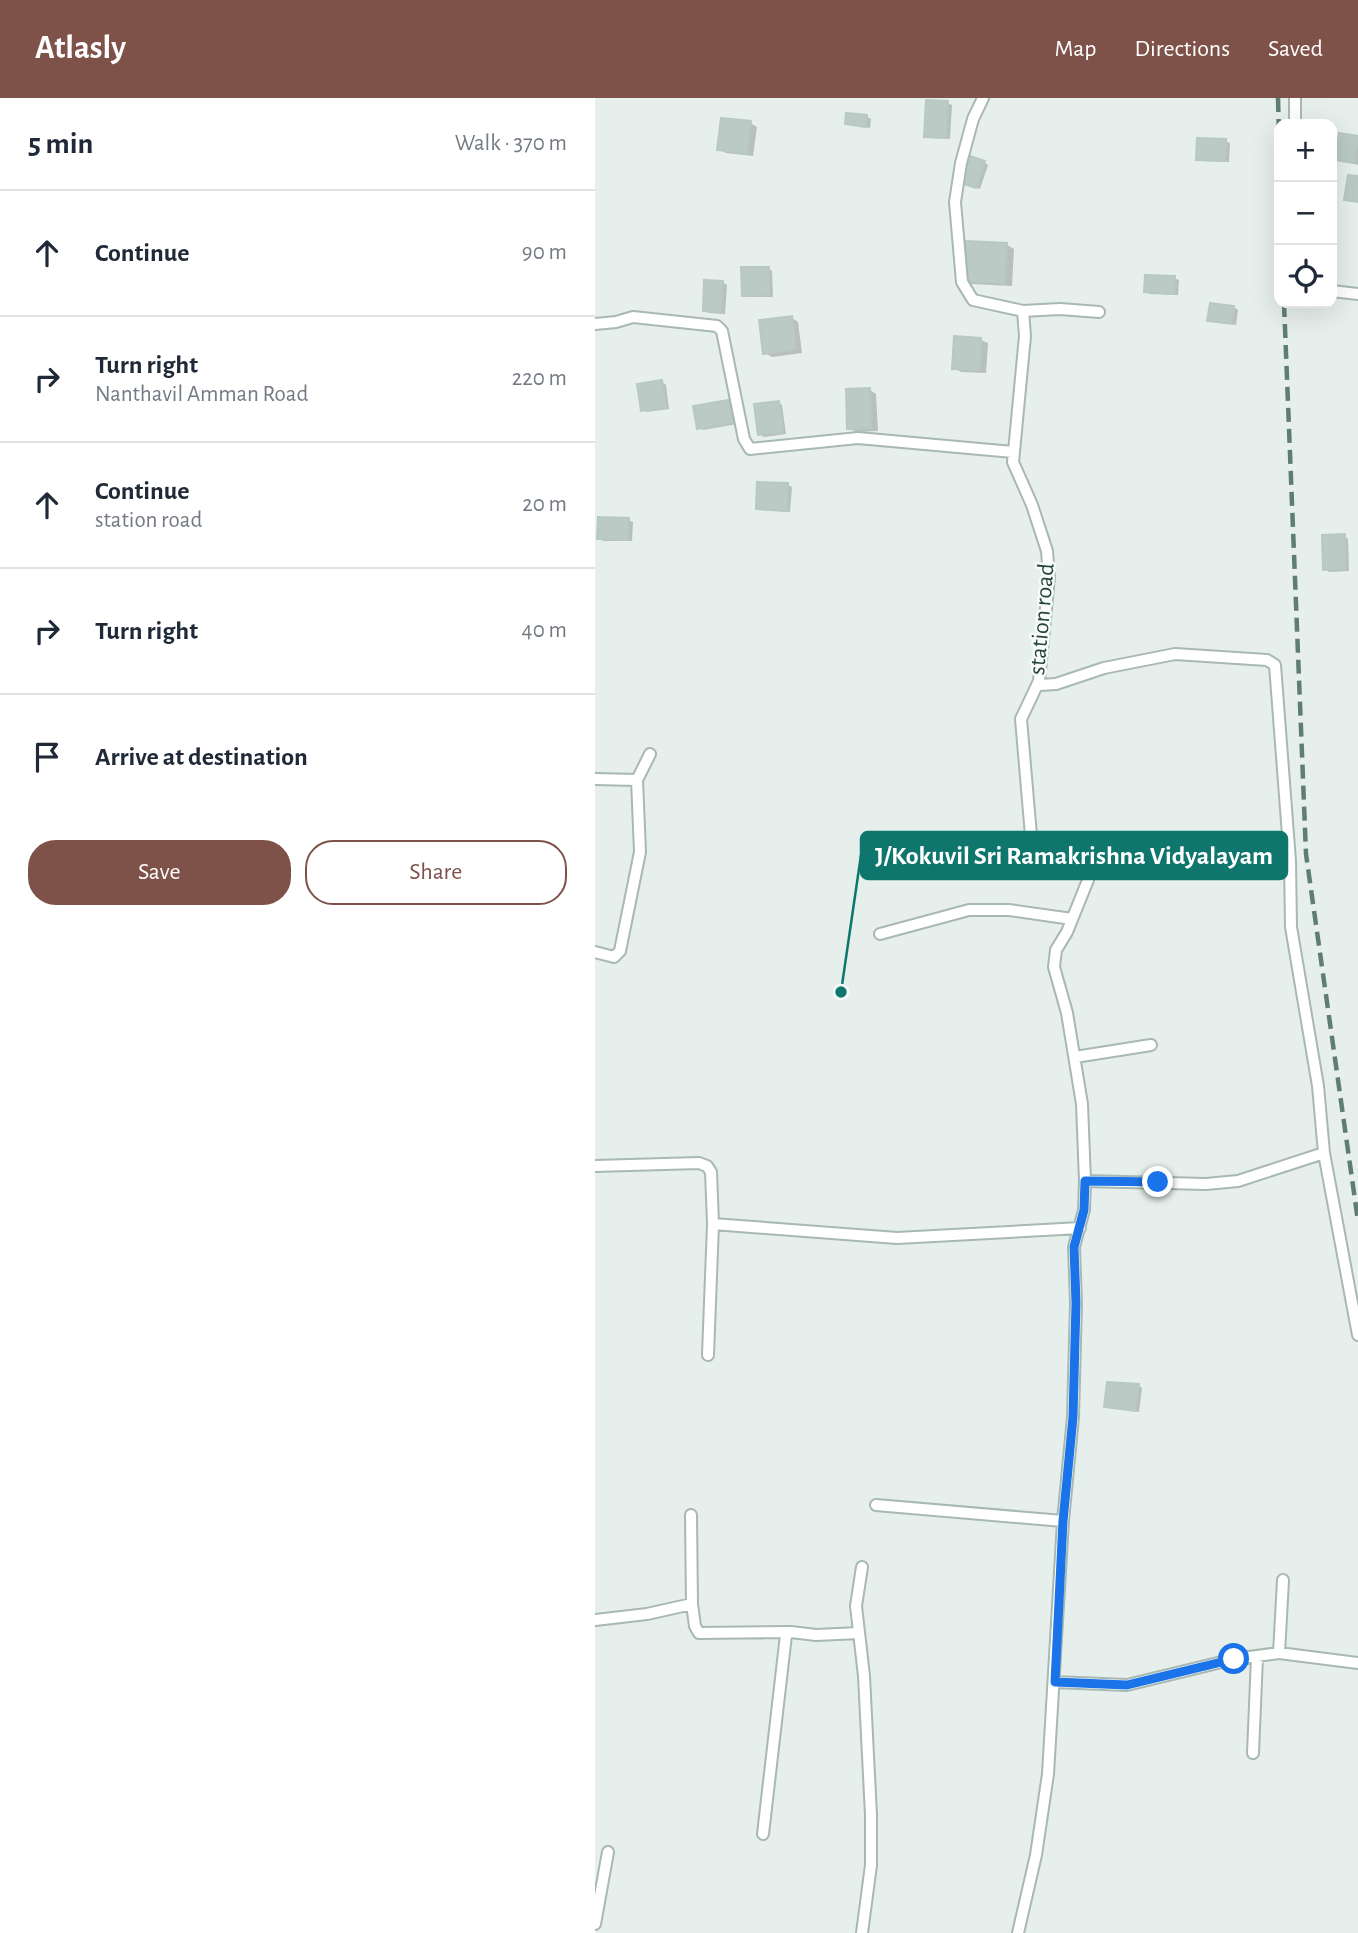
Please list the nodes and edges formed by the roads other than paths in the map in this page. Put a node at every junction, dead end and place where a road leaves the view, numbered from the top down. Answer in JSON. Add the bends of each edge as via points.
{"nodes":[{"id":1,"x":983,"y":98,"type":"edge"},
{"id":2,"x":1295,"y":98,"type":"edge"},
{"id":3,"x":1295,"y":119,"type":"edge"},
{"id":4,"x":1337,"y":292,"type":"edge"},
{"id":5,"x":1358,"y":294,"type":"edge"},
{"id":6,"x":1023,"y":311,"type":"junction"},
{"id":7,"x":1099,"y":312,"type":"dead end"},
{"id":8,"x":595,"y":324,"type":"edge"},
{"id":9,"x":1013,"y":452,"type":"junction"},
{"id":10,"x":1039,"y":681,"type":"junction"},
{"id":11,"x":650,"y":754,"type":"dead end"},
{"id":12,"x":595,"y":779,"type":"edge"},
{"id":13,"x":637,"y":780,"type":"junction"},
{"id":14,"x":1072,"y":919,"type":"junction"},
{"id":15,"x":880,"y":934,"type":"dead end"},
{"id":16,"x":595,"y":952,"type":"edge"},
{"id":17,"x":1151,"y":1045,"type":"dead end"},
{"id":18,"x":1075,"y":1057,"type":"junction"},
{"id":19,"x":1324,"y":1153,"type":"junction"},
{"id":20,"x":595,"y":1166,"type":"edge"},
{"id":21,"x":1085,"y":1181,"type":"junction"},
{"id":22,"x":713,"y":1224,"type":"junction"},
{"id":23,"x":1080,"y":1228,"type":"junction"},
{"id":24,"x":1358,"y":1335,"type":"edge"},
{"id":25,"x":708,"y":1355,"type":"dead end"},
{"id":26,"x":876,"y":1505,"type":"dead end"},
{"id":27,"x":691,"y":1515,"type":"dead end"},
{"id":28,"x":1063,"y":1521,"type":"junction"},
{"id":29,"x":863,"y":1567,"type":"dead end"},
{"id":30,"x":1283,"y":1580,"type":"dead end"},
{"id":31,"x":692,"y":1604,"type":"junction"},
{"id":32,"x":595,"y":1620,"type":"edge"},
{"id":33,"x":792,"y":1632,"type":"junction"},
{"id":34,"x":859,"y":1633,"type":"junction"},
{"id":35,"x":1279,"y":1653,"type":"junction"},
{"id":36,"x":1257,"y":1657,"type":"junction"},
{"id":37,"x":1358,"y":1663,"type":"edge"},
{"id":38,"x":1055,"y":1682,"type":"junction"},
{"id":39,"x":1253,"y":1753,"type":"dead end"},
{"id":40,"x":763,"y":1834,"type":"dead end"},
{"id":41,"x":608,"y":1852,"type":"dead end"},
{"id":42,"x":595,"y":1924,"type":"edge"},
{"id":43,"x":862,"y":1933,"type":"edge"},
{"id":44,"x":1018,"y":1933,"type":"edge"}],
"edges":[{"from":1,"to":6,"type":"street","via":[[961,163],[955,202],[962,282],[973,300]]},
{"from":2,"to":3,"type":"street"},
{"from":4,"to":5,"type":"street"},
{"from":6,"to":7,"type":"street"},
{"from":6,"to":9,"type":"street","name":"station road","via":[[1025,337]]},
{"from":8,"to":9,"type":"street","via":[[633,317],[717,326],[722,331],[744,439],[750,449],[858,438]]},
{"from":9,"to":10,"type":"street","name":"station road","via":[[1047,551],[1049,577]]},
{"from":10,"to":14,"type":"street","name":"station road","via":[[1021,719],[1032,847],[1039,854],[1079,862],[1087,880]]},
{"from":10,"to":19,"type":"street","via":[[1040,685],[1056,684],[1104,668],[1175,654],[1267,660],[1275,666],[1291,927],[1318,1086]]},
{"from":11,"to":13,"type":"street"},
{"from":12,"to":13,"type":"street"},
{"from":13,"to":16,"type":"street","via":[[641,852],[620,951],[614,957]]},
{"from":14,"to":15,"type":"street","via":[[1010,910],[969,910]]},
{"from":14,"to":18,"type":"street","name":"station road","via":[[1056,950],[1054,967]]},
{"from":17,"to":18,"type":"street"},
{"from":18,"to":21,"type":"street","name":"station road"},
{"from":19,"to":21,"type":"street","via":[[1237,1181]]},
{"from":19,"to":24,"type":"street"},
{"from":20,"to":22,"type":"street","via":[[707,1166]]},
{"from":21,"to":23,"type":"street","name":"station road"},
{"from":22,"to":23,"type":"street","via":[[897,1238]]},
{"from":22,"to":25,"type":"street"},
{"from":23,"to":28,"type":"street","name":"station road","via":[[1074,1247],[1073,1417]]},
{"from":26,"to":28,"type":"street"},
{"from":27,"to":31,"type":"street"},
{"from":28,"to":38,"type":"street","name":"station road"},
{"from":29,"to":34,"type":"street","via":[[856,1606]]},
{"from":30,"to":35,"type":"street"},
{"from":31,"to":32,"type":"street"},
{"from":31,"to":33,"type":"street","via":[[699,1633]]},
{"from":33,"to":34,"type":"street"},
{"from":33,"to":40,"type":"street","via":[[784,1641]]},
{"from":34,"to":43,"type":"street","via":[[871,1815],[871,1866]]},
{"from":35,"to":36,"type":"street"},
{"from":35,"to":37,"type":"street"},
{"from":36,"to":38,"type":"street","via":[[1127,1685]]},
{"from":36,"to":39,"type":"street"},
{"from":38,"to":44,"type":"street","name":"station road","via":[[1048,1774]]},
{"from":41,"to":42,"type":"street"}]}
